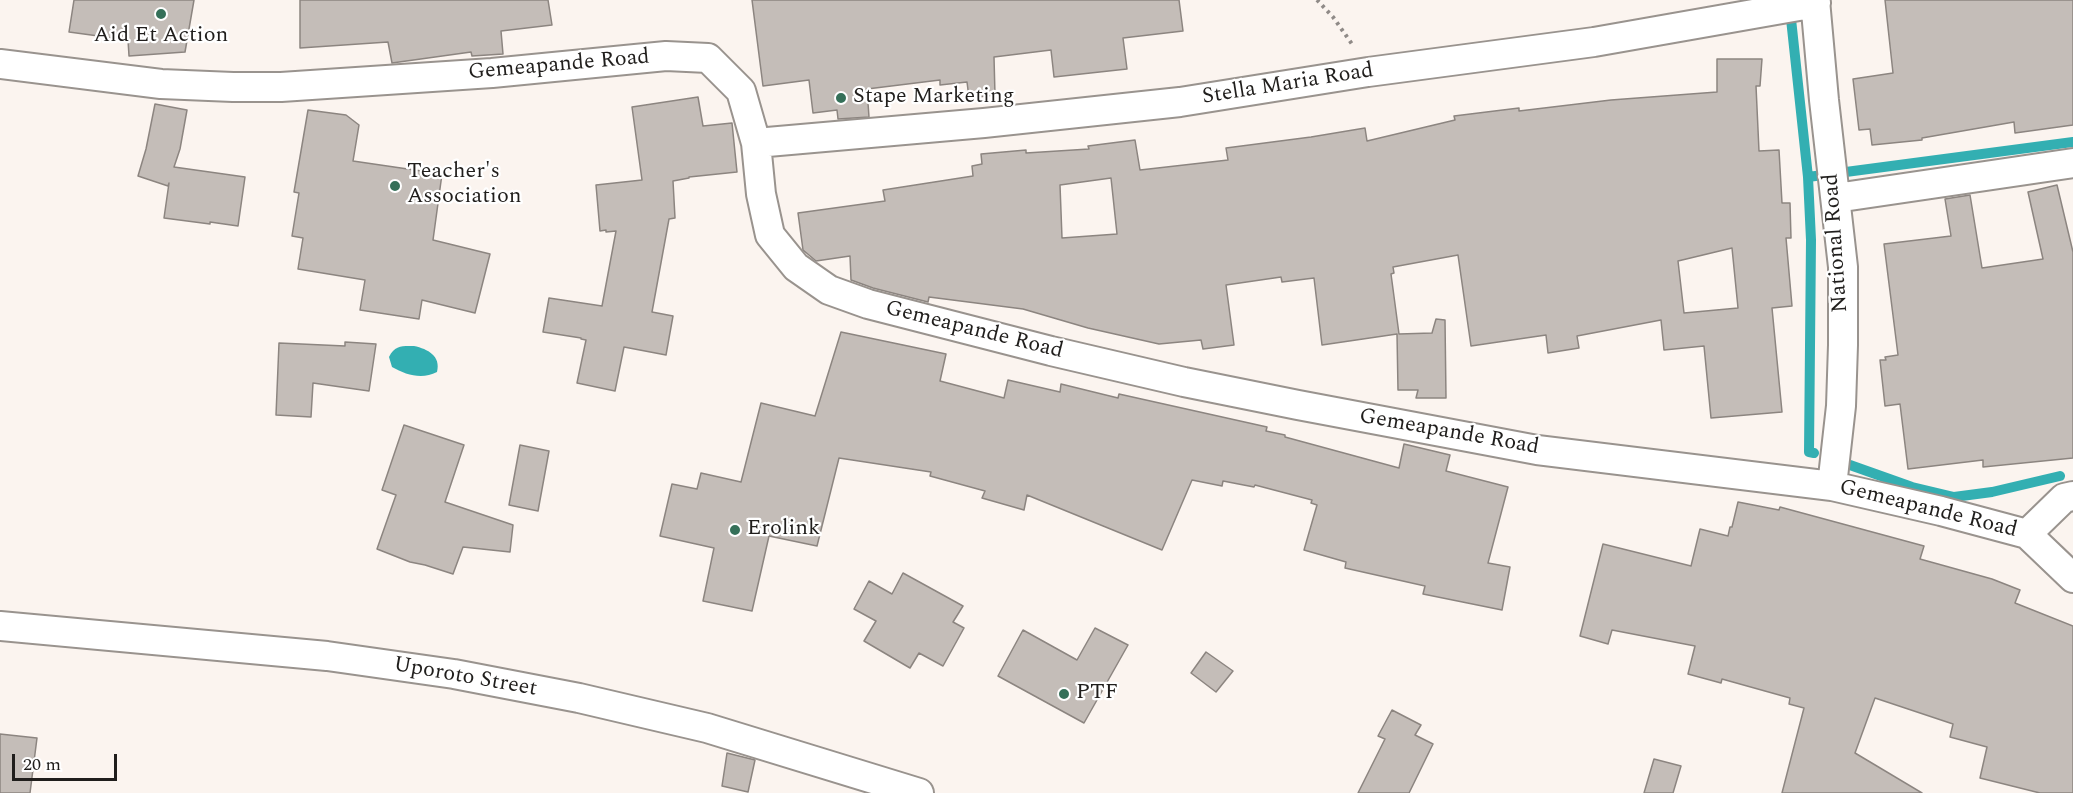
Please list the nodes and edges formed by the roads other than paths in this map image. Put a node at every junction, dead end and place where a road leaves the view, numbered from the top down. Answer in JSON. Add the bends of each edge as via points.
{"nodes":[{"id":1,"x":1816,"y":2,"type":"edge"},
{"id":2,"x":0,"y":64,"type":"edge"},
{"id":3,"x":756,"y":143,"type":"junction"},
{"id":4,"x":2073,"y":163,"type":"edge"},
{"id":5,"x":1836,"y":198,"type":"junction"},
{"id":6,"x":1832,"y":486,"type":"junction"},
{"id":7,"x":2073,"y":496,"type":"edge"},
{"id":8,"x":2027,"y":534,"type":"junction"},
{"id":9,"x":2073,"y":578,"type":"edge"},
{"id":10,"x":0,"y":626,"type":"edge"},
{"id":11,"x":919,"y":793,"type":"edge"}],
"edges":[{"from":1,"to":3,"type":"street","name":"Stella Maria Road","via":[[1594,42],[1180,102]]},
{"from":1,"to":5,"type":"street","name":"National Road"},
{"from":2,"to":3,"type":"street","name":"Gemeapande Road","via":[[161,84],[281,87],[666,56],[708,58],[741,91]]},
{"from":3,"to":6,"type":"street","name":"Gemeapande Road","via":[[770,235],[796,267],[829,290],[868,304],[1162,377],[1361,417],[1537,450]]},
{"from":4,"to":5,"type":"street"},
{"from":5,"to":6,"type":"street","name":"National Road","via":[[1843,267],[1843,345]]},
{"from":6,"to":8,"type":"street","name":"Gemeapande Road"},
{"from":7,"to":8,"type":"street","via":[[2064,498]]},
{"from":8,"to":9,"type":"street","name":"Gemeapande Road"},
{"from":10,"to":11,"type":"street","name":"Uporoto Street","via":[[327,656],[454,674],[707,728]]}]}
